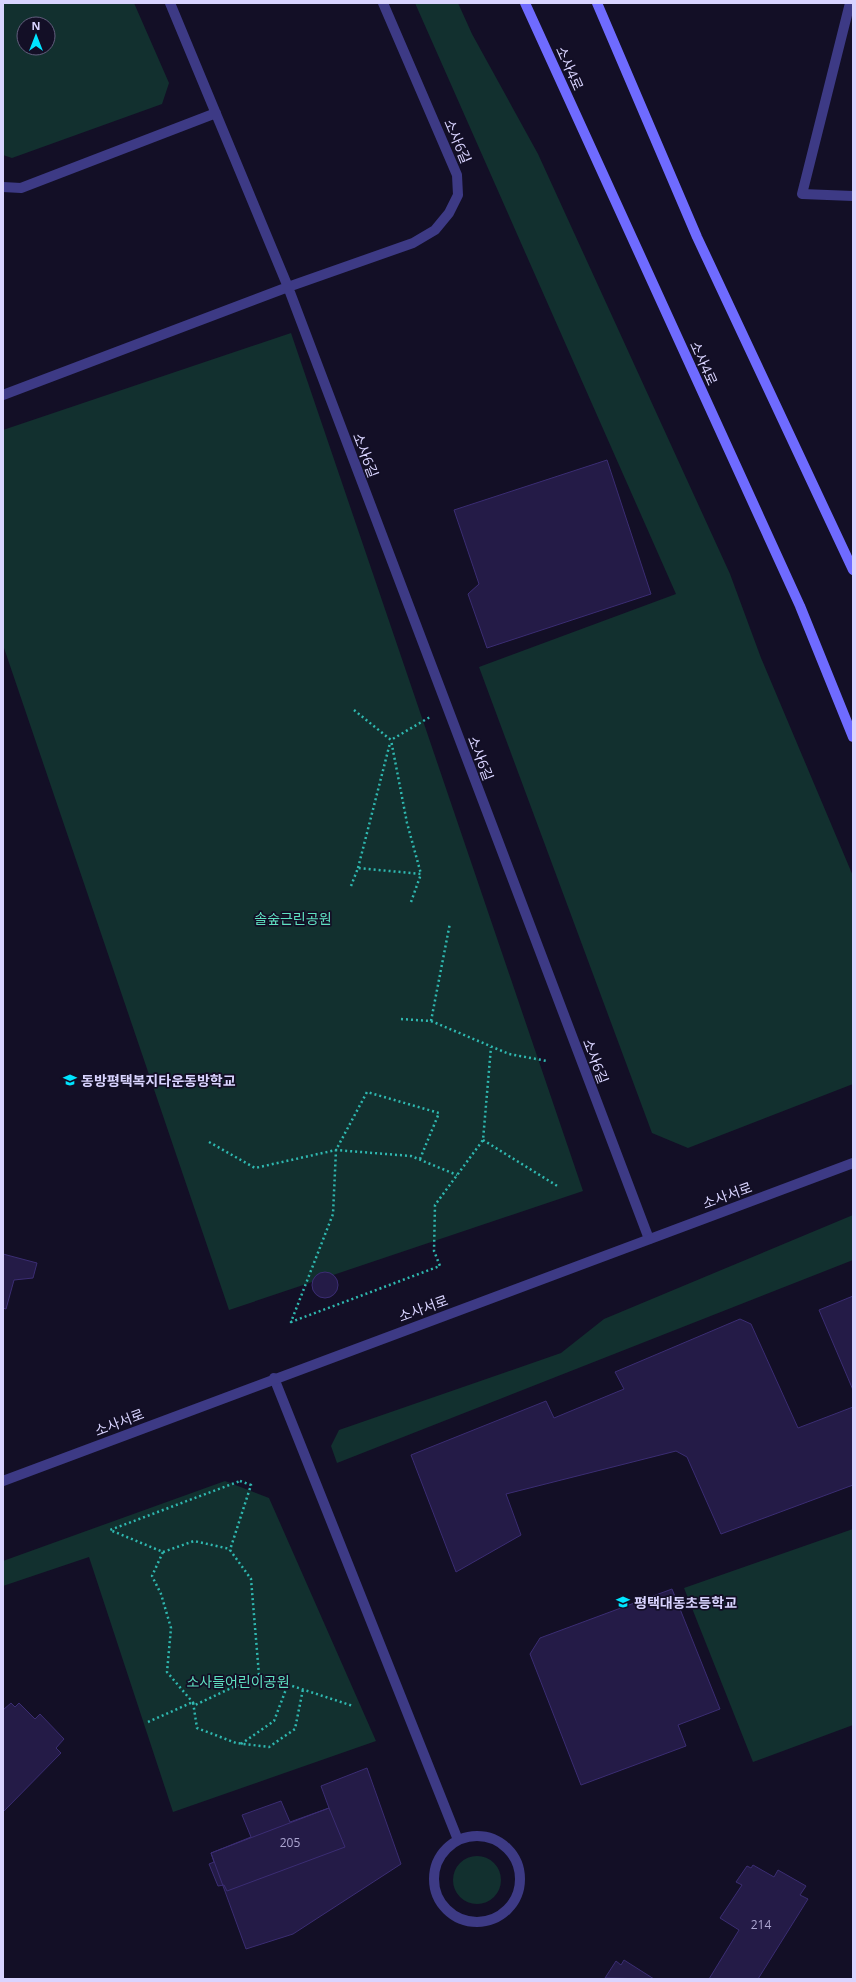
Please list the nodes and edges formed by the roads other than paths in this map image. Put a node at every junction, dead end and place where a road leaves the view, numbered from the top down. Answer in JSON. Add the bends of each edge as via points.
{"nodes":[{"id":1,"x":170,"y":3,"type":"edge"},
{"id":2,"x":383,"y":3,"type":"edge"},
{"id":3,"x":525,"y":3,"type":"edge"},
{"id":4,"x":597,"y":3,"type":"edge"},
{"id":5,"x":850,"y":3,"type":"edge"},
{"id":6,"x":216,"y":113,"type":"junction"},
{"id":7,"x":3,"y":187,"type":"edge"},
{"id":8,"x":853,"y":196,"type":"edge"},
{"id":9,"x":288,"y":287,"type":"junction"},
{"id":10,"x":3,"y":395,"type":"edge"},
{"id":11,"x":853,"y":570,"type":"edge"},
{"id":12,"x":853,"y":737,"type":"edge"},
{"id":13,"x":853,"y":1163,"type":"edge"},
{"id":14,"x":649,"y":1239,"type":"junction"},
{"id":15,"x":274,"y":1378,"type":"junction"},
{"id":16,"x":3,"y":1481,"type":"edge"},
{"id":17,"x":458,"y":1840,"type":"junction"}],
"edges":[{"from":1,"to":6,"type":"street"},
{"from":2,"to":9,"type":"street","name":"소사6길","via":[[457,175],[458,195],[436,230],[413,244]]},
{"from":3,"to":12,"type":"main road","name":"소사4로","via":[[800,606]]},
{"from":4,"to":11,"type":"main road","via":[[698,237]]},
{"from":5,"to":8,"type":"street","via":[[802,194]]},
{"from":6,"to":7,"type":"street","via":[[21,188]]},
{"from":6,"to":9,"type":"street"},
{"from":9,"to":10,"type":"street","name":"소사6길"},
{"from":9,"to":14,"type":"street","name":"소사6길"},
{"from":13,"to":14,"type":"street","name":"소사서로"},
{"from":14,"to":15,"type":"street","name":"소사서로"},
{"from":15,"to":16,"type":"street","name":"소사서로"},
{"from":15,"to":17,"type":"street"},
{"from":17,"to":17,"type":"street","via":[[438,1859],[434,1872],[434,1886],[438,1899],[447,1911],[459,1919],[473,1923],[488,1921],[501,1915],[512,1905],[519,1892],[521,1877],[517,1863],[510,1851],[499,1842],[486,1837],[472,1836]]}]}
